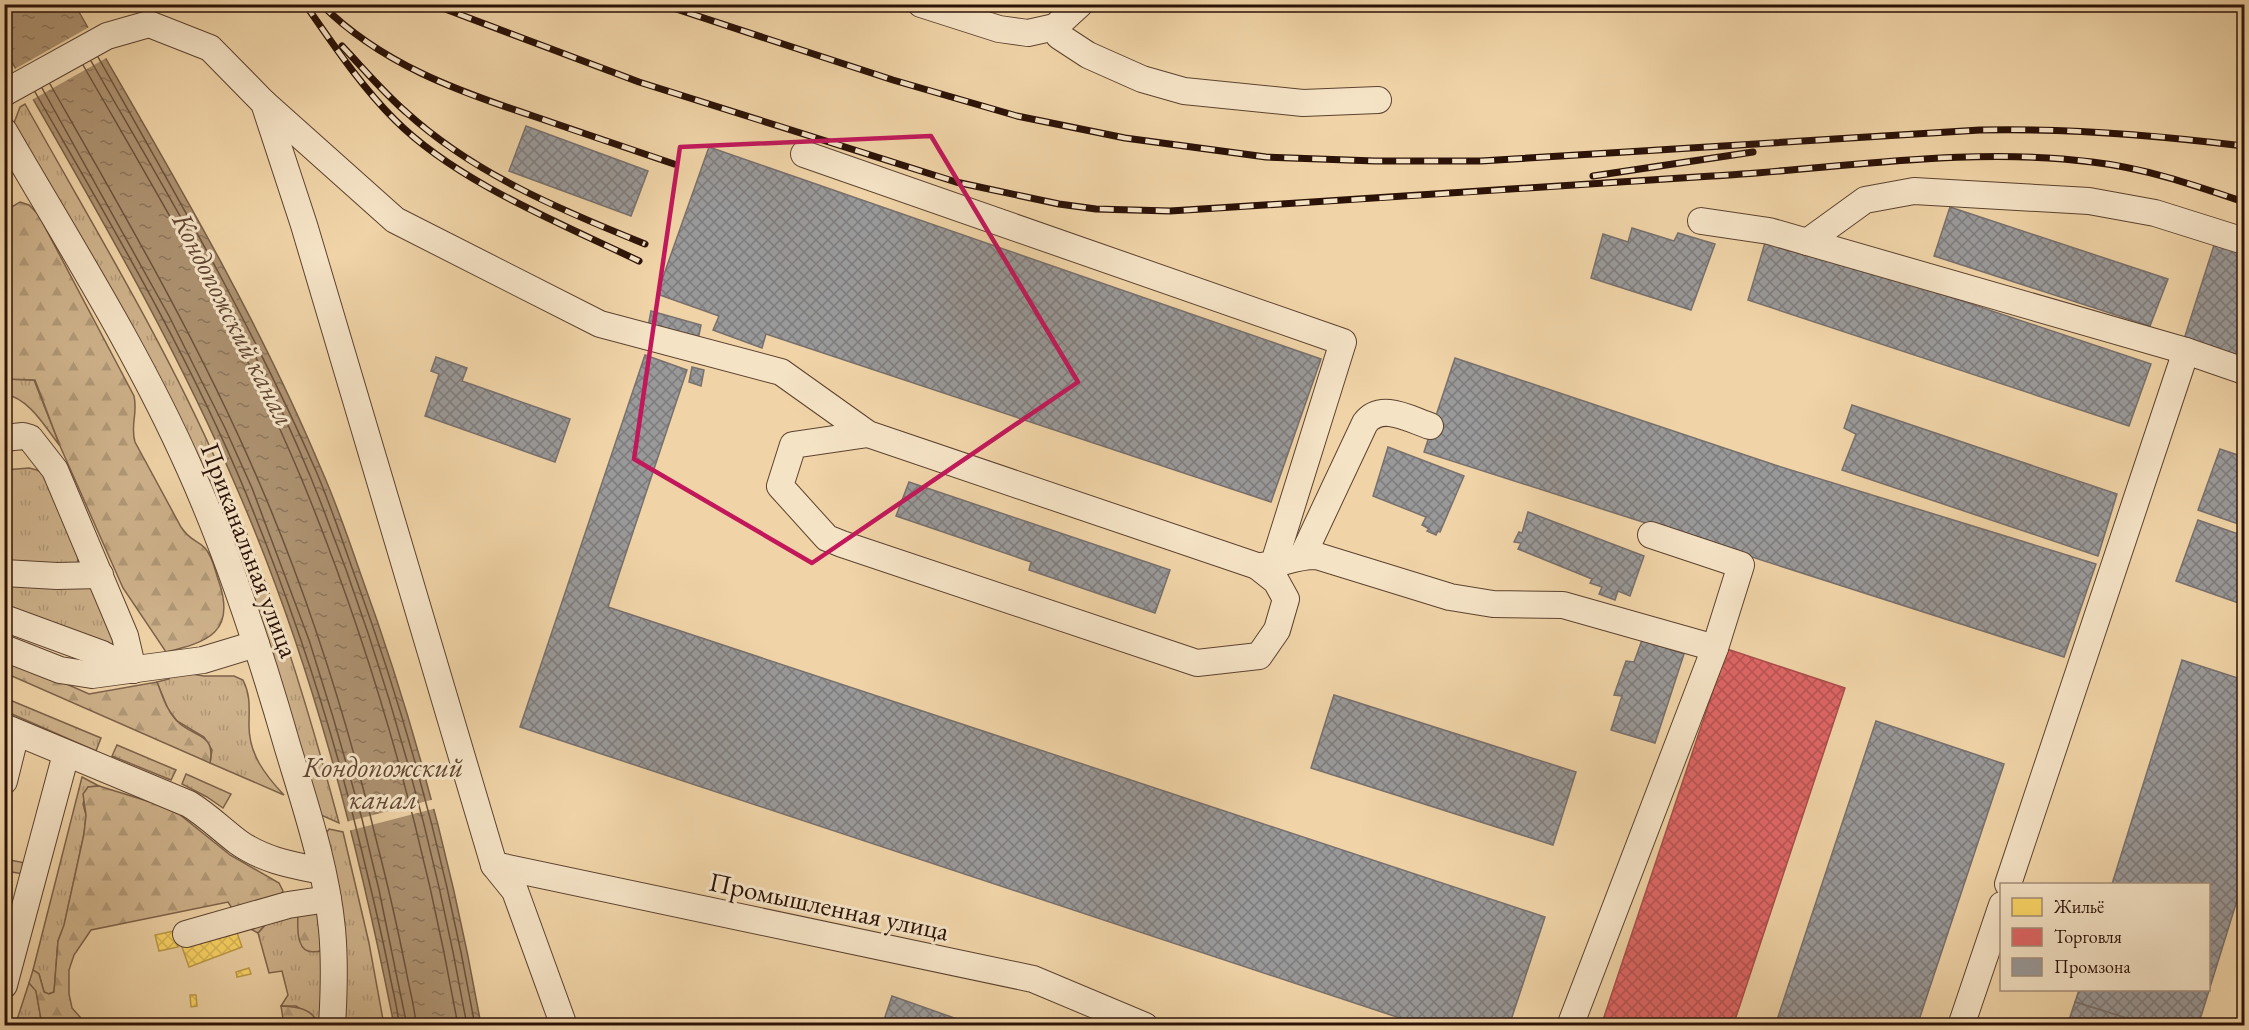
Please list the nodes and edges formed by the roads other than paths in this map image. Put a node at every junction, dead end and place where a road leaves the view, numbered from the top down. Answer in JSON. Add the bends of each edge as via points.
{"nodes":[{"id":1,"x":921,"y":4,"type":"edge"},
{"id":2,"x":1080,"y":4,"type":"edge"},
{"id":3,"x":144,"y":14,"type":"edge"},
{"id":4,"x":1055,"y":27,"type":"junction"},
{"id":5,"x":12,"y":89,"type":"edge"},
{"id":6,"x":1378,"y":100,"type":"dead end"},
{"id":7,"x":264,"y":103,"type":"junction"},
{"id":8,"x":4,"y":131,"type":"edge"},
{"id":9,"x":804,"y":154,"type":"dead end"},
{"id":10,"x":1701,"y":221,"type":"dead end"},
{"id":11,"x":1806,"y":242,"type":"junction"},
{"id":12,"x":2244,"y":242,"type":"edge"},
{"id":13,"x":2186,"y":351,"type":"junction"},
{"id":14,"x":2244,"y":371,"type":"edge"},
{"id":15,"x":1430,"y":426,"type":"dead end"},
{"id":16,"x":868,"y":434,"type":"junction"},
{"id":17,"x":4,"y":438,"type":"edge"},
{"id":18,"x":1651,"y":535,"type":"dead end"},
{"id":19,"x":1303,"y":555,"type":"junction"},
{"id":20,"x":1265,"y":566,"type":"junction"},
{"id":21,"x":4,"y":573,"type":"edge"},
{"id":22,"x":100,"y":575,"type":"junction"},
{"id":23,"x":4,"y":618,"type":"edge"},
{"id":24,"x":256,"y":644,"type":"junction"},
{"id":25,"x":4,"y":648,"type":"edge"},
{"id":26,"x":1715,"y":648,"type":"junction"},
{"id":27,"x":133,"y":669,"type":"junction"},
{"id":28,"x":10,"y":730,"type":"edge"},
{"id":29,"x":66,"y":754,"type":"junction"},
{"id":30,"x":4,"y":781,"type":"edge"},
{"id":31,"x":494,"y":865,"type":"junction"},
{"id":32,"x":322,"y":871,"type":"junction"},
{"id":33,"x":2009,"y":883,"type":"edge"},
{"id":34,"x":328,"y":899,"type":"junction"},
{"id":35,"x":2000,"y":908,"type":"edge"},
{"id":36,"x":186,"y":934,"type":"dead end"},
{"id":37,"x":4,"y":986,"type":"edge"},
{"id":38,"x":332,"y":1026,"type":"edge"},
{"id":39,"x":564,"y":1026,"type":"edge"},
{"id":40,"x":1145,"y":1026,"type":"edge"},
{"id":41,"x":1570,"y":1026,"type":"edge"},
{"id":42,"x":1961,"y":1026,"type":"edge"}],
"edges":[{"from":1,"to":4,"type":"street","via":[[999,29],[1028,33]]},
{"from":2,"to":4,"type":"street"},
{"from":3,"to":5,"type":"street"},
{"from":3,"to":7,"type":"street","via":[[210,48]]},
{"from":4,"to":6,"type":"street","via":[[1059,36],[1088,55],[1142,79],[1184,91],[1303,103]]},
{"from":7,"to":16,"type":"street","via":[[395,220],[600,324],[781,372]]},
{"from":7,"to":31,"type":"street","via":[[304,225]]},
{"from":8,"to":24,"type":"street","name":"Приканальная улица","via":[[88,271],[171,429],[205,505]]},
{"from":9,"to":20,"type":"street","via":[[1343,342]]},
{"from":10,"to":11,"type":"street","via":[[1769,231]]},
{"from":11,"to":12,"type":"street","via":[[1865,200],[1914,191],[2089,201],[2155,213]]},
{"from":11,"to":13,"type":"street"},
{"from":13,"to":14,"type":"street"},
{"from":13,"to":33,"type":"street"},
{"from":15,"to":19,"type":"street","via":[[1387,412],[1370,416]]},
{"from":16,"to":20,"type":"street"},
{"from":16,"to":20,"type":"street","via":[[793,445],[780,486],[827,538],[1197,663],[1259,657],[1277,630],[1286,599]]},
{"from":17,"to":22,"type":"street","via":[[30,438],[45,454]]},
{"from":18,"to":26,"type":"street","via":[[1741,566]]},
{"from":19,"to":20,"type":"street"},
{"from":19,"to":26,"type":"street","via":[[1450,597],[1532,606],[1563,604]]},
{"from":21,"to":22,"type":"street"},
{"from":22,"to":27,"type":"street","via":[[125,636]]},
{"from":23,"to":27,"type":"street"},
{"from":24,"to":27,"type":"street","via":[[203,660]]},
{"from":24,"to":32,"type":"street","name":"Приканальная улица"},
{"from":25,"to":27,"type":"street","via":[[77,674]]},
{"from":26,"to":41,"type":"street"},
{"from":28,"to":29,"type":"street"},
{"from":28,"to":30,"type":"street"},
{"from":29,"to":32,"type":"street","via":[[189,804],[261,855]]},
{"from":29,"to":37,"type":"street"},
{"from":31,"to":39,"type":"street","via":[[514,891]]},
{"from":31,"to":40,"type":"street","name":"Промышленная улица","via":[[1033,980]]},
{"from":32,"to":34,"type":"street","name":"Приканальная улица"},
{"from":34,"to":36,"type":"street","via":[[288,905]]},
{"from":34,"to":38,"type":"street","name":"Приканальная улица","via":[[334,964]]},
{"from":35,"to":42,"type":"street"}]}
